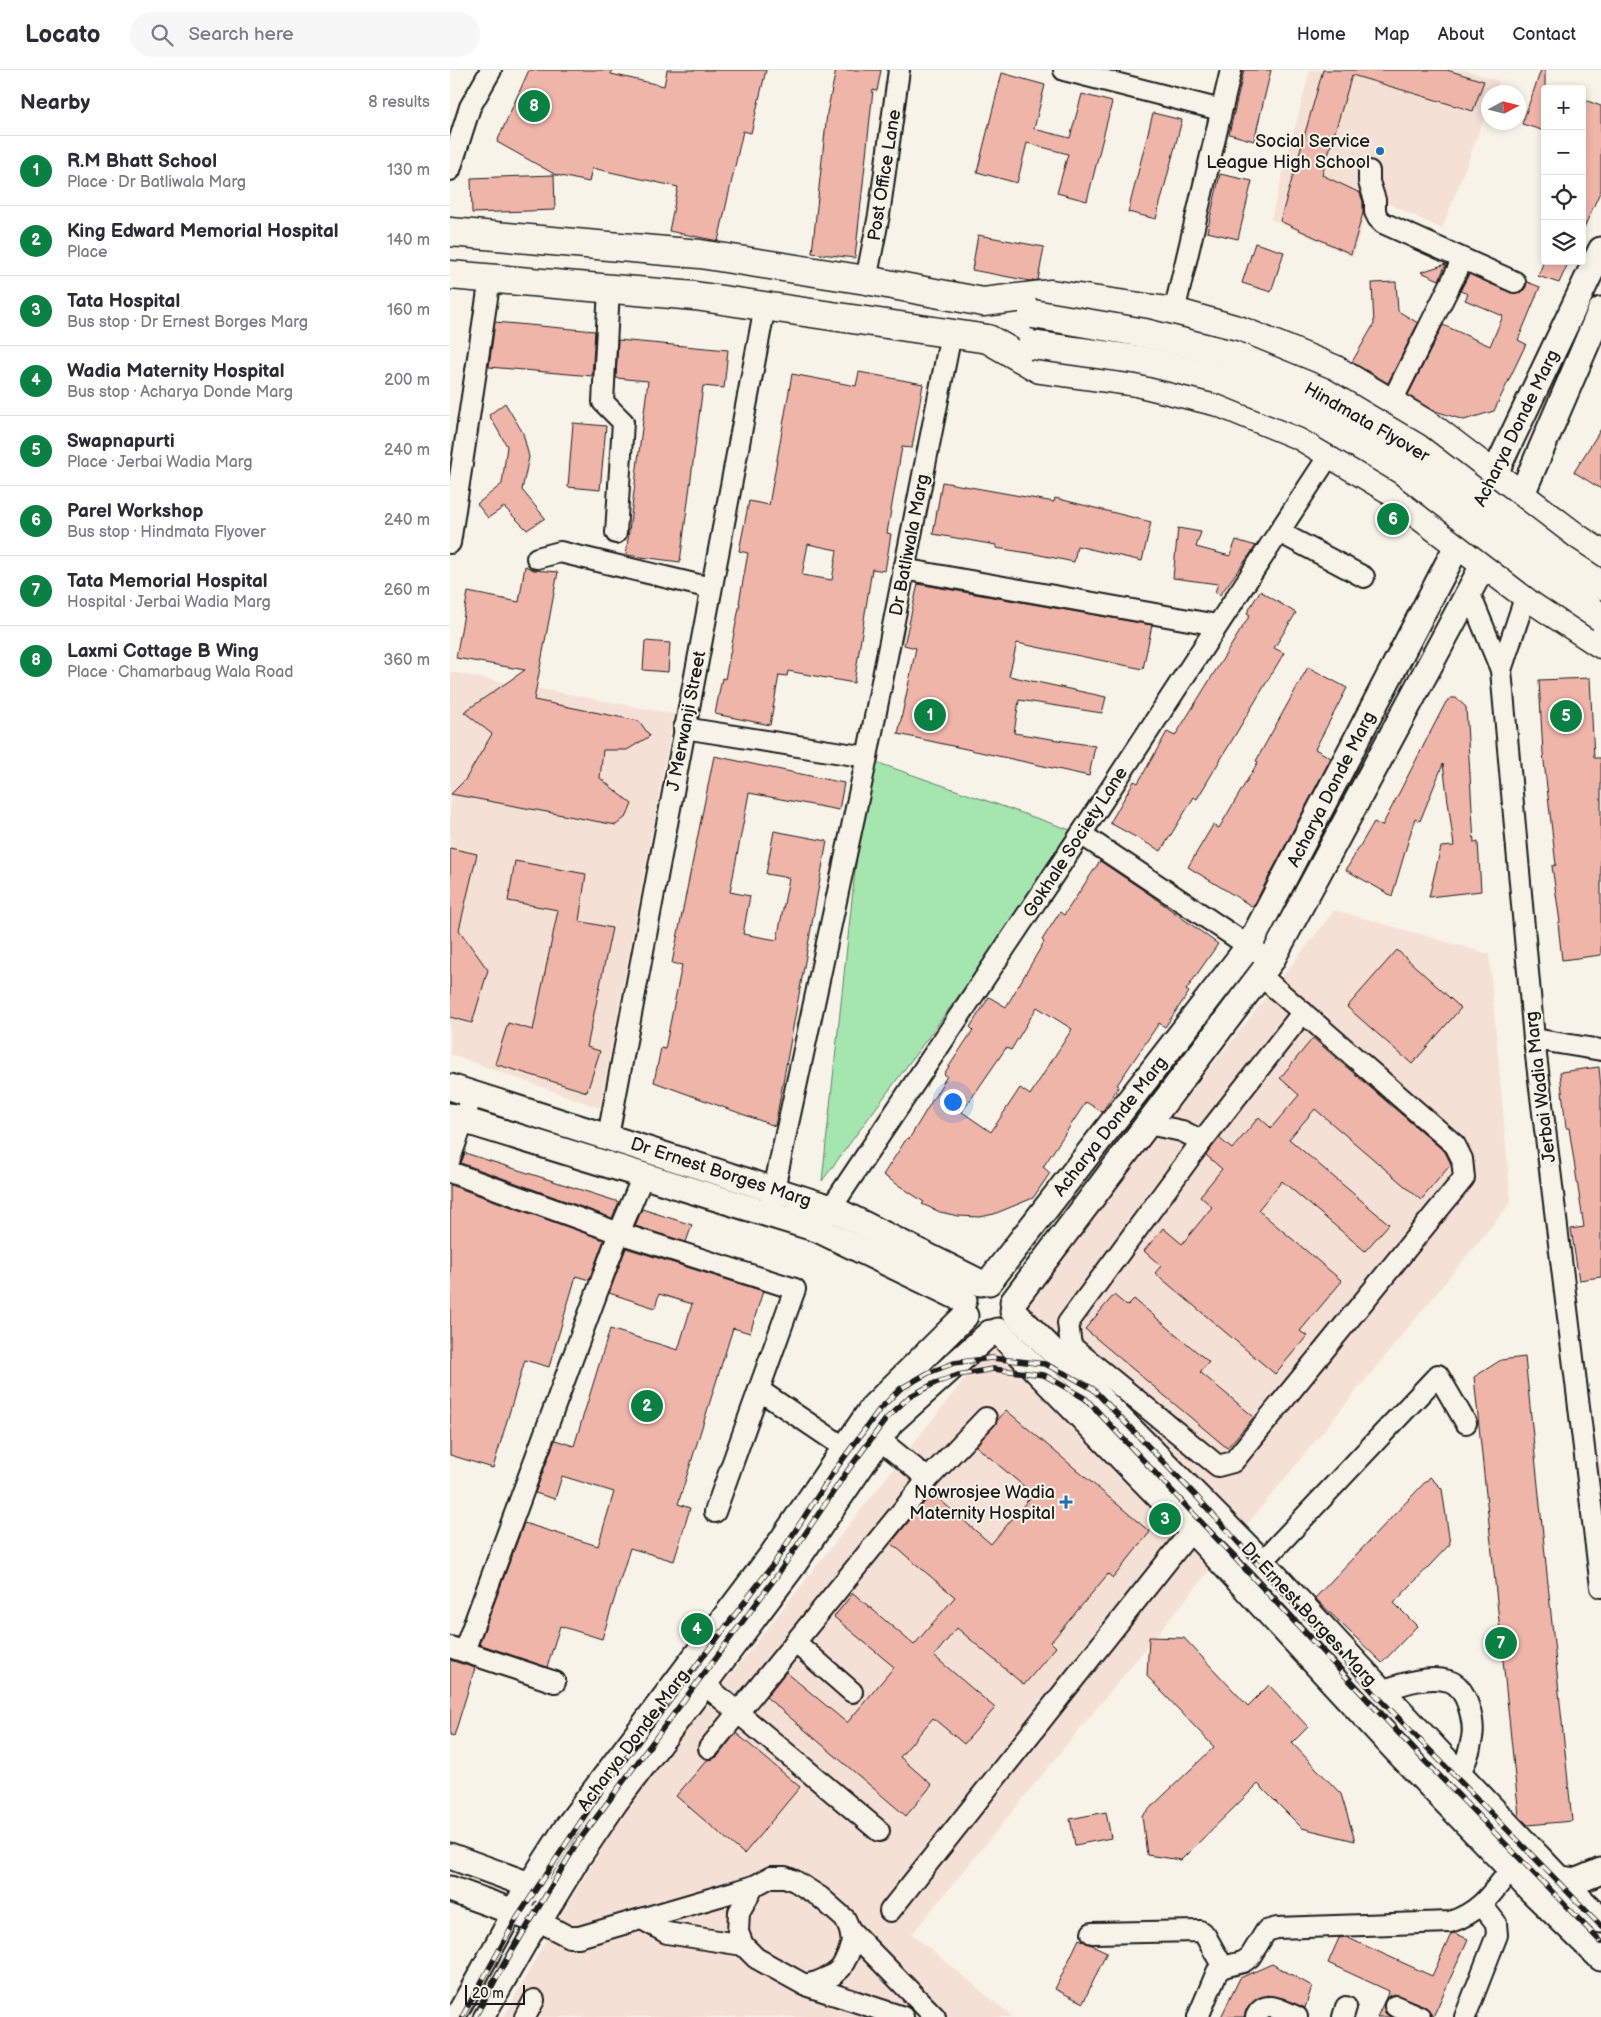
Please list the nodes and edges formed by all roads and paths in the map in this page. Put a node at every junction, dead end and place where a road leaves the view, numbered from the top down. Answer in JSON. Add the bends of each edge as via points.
{"nodes":[{"id":1,"x":491,"y":70,"type":"edge"},
{"id":2,"x":899,"y":70,"type":"edge"},
{"id":3,"x":1064,"y":70,"type":"edge"},
{"id":4,"x":1231,"y":70,"type":"edge"},
{"id":5,"x":1221,"y":110,"type":"junction"},
{"id":6,"x":450,"y":170,"type":"edge"},
{"id":7,"x":1369,"y":171,"type":"dead end"},
{"id":8,"x":450,"y":232,"type":"edge"},
{"id":9,"x":1601,"y":250,"type":"edge"},
{"id":10,"x":1463,"y":259,"type":"junction"},
{"id":11,"x":450,"y":275,"type":"edge"},
{"id":12,"x":490,"y":278,"type":"junction"},
{"id":13,"x":866,"y":280,"type":"junction"},
{"id":14,"x":1515,"y":282,"type":"dead end"},
{"id":15,"x":609,"y":288,"type":"junction"},
{"id":16,"x":983,"y":302,"type":"junction"},
{"id":17,"x":765,"y":306,"type":"junction"},
{"id":18,"x":1174,"y":312,"type":"junction"},
{"id":19,"x":1570,"y":316,"type":"junction"},
{"id":20,"x":1598,"y":322,"type":"edge"},
{"id":21,"x":951,"y":334,"type":"junction"},
{"id":22,"x":988,"y":339,"type":"junction"},
{"id":23,"x":1391,"y":403,"type":"junction"},
{"id":24,"x":1466,"y":452,"type":"junction"},
{"id":25,"x":1330,"y":454,"type":"junction"},
{"id":26,"x":1495,"y":475,"type":"junction"},
{"id":27,"x":1521,"y":496,"type":"junction"},
{"id":28,"x":1419,"y":515,"type":"junction"},
{"id":29,"x":1279,"y":532,"type":"junction"},
{"id":30,"x":616,"y":533,"type":"dead end"},
{"id":31,"x":1574,"y":536,"type":"junction"},
{"id":32,"x":450,"y":543,"type":"edge"},
{"id":33,"x":1458,"y":543,"type":"junction"},
{"id":34,"x":1601,"y":554,"type":"edge"},
{"id":35,"x":537,"y":558,"type":"dead end"},
{"id":36,"x":1484,"y":563,"type":"junction"},
{"id":37,"x":903,"y":569,"type":"junction"},
{"id":38,"x":1364,"y":577,"type":"dead end"},
{"id":39,"x":1601,"y":585,"type":"edge"},
{"id":40,"x":711,"y":588,"type":"junction"},
{"id":41,"x":1469,"y":592,"type":"junction"},
{"id":42,"x":1526,"y":595,"type":"junction"},
{"id":43,"x":1601,"y":617,"type":"edge"},
{"id":44,"x":1217,"y":625,"type":"junction"},
{"id":45,"x":1601,"y":644,"type":"edge"},
{"id":46,"x":1501,"y":670,"type":"junction"},
{"id":47,"x":684,"y":728,"type":"junction"},
{"id":48,"x":867,"y":757,"type":"junction"},
{"id":49,"x":1080,"y":834,"type":"junction"},
{"id":50,"x":1249,"y":946,"type":"junction"},
{"id":51,"x":1266,"y":968,"type":"junction"},
{"id":52,"x":1303,"y":1012,"type":"junction"},
{"id":53,"x":1534,"y":1039,"type":"junction"},
{"id":54,"x":1601,"y":1050,"type":"edge"},
{"id":55,"x":461,"y":1091,"type":"edge"},
{"id":56,"x":457,"y":1118,"type":"edge"},
{"id":57,"x":1148,"y":1124,"type":"junction"},
{"id":58,"x":608,"y":1136,"type":"junction"},
{"id":59,"x":1202,"y":1141,"type":"junction"},
{"id":60,"x":662,"y":1153,"type":"junction"},
{"id":61,"x":450,"y":1159,"type":"edge"},
{"id":62,"x":450,"y":1172,"type":"edge"},
{"id":63,"x":649,"y":1178,"type":"junction"},
{"id":64,"x":775,"y":1189,"type":"junction"},
{"id":65,"x":831,"y":1208,"type":"junction"},
{"id":66,"x":768,"y":1214,"type":"junction"},
{"id":67,"x":817,"y":1229,"type":"junction"},
{"id":68,"x":619,"y":1233,"type":"junction"},
{"id":69,"x":975,"y":1296,"type":"junction"},
{"id":70,"x":1013,"y":1306,"type":"junction"},
{"id":71,"x":994,"y":1332,"type":"junction"},
{"id":72,"x":759,"y":1390,"type":"junction"},
{"id":73,"x":986,"y":1418,"type":"dead end"},
{"id":74,"x":881,"y":1423,"type":"junction"},
{"id":75,"x":1466,"y":1423,"type":"dead end"},
{"id":76,"x":845,"y":1448,"type":"junction"},
{"id":77,"x":928,"y":1480,"type":"junction"},
{"id":78,"x":715,"y":1512,"type":"dead end"},
{"id":79,"x":1192,"y":1530,"type":"junction"},
{"id":80,"x":1262,"y":1562,"type":"junction"},
{"id":81,"x":1601,"y":1587,"type":"edge"},
{"id":82,"x":749,"y":1604,"type":"junction"},
{"id":83,"x":1310,"y":1613,"type":"junction"},
{"id":84,"x":1289,"y":1634,"type":"junction"},
{"id":85,"x":795,"y":1642,"type":"junction"},
{"id":86,"x":457,"y":1649,"type":"edge"},
{"id":87,"x":556,"y":1682,"type":"dead end"},
{"id":88,"x":704,"y":1684,"type":"junction"},
{"id":89,"x":1381,"y":1691,"type":"junction"},
{"id":90,"x":852,"y":1692,"type":"dead end"},
{"id":91,"x":739,"y":1711,"type":"junction"},
{"id":92,"x":709,"y":1748,"type":"dead end"},
{"id":93,"x":1458,"y":1774,"type":"junction"},
{"id":94,"x":879,"y":1831,"type":"dead end"},
{"id":95,"x":450,"y":1856,"type":"edge"},
{"id":96,"x":1511,"y":1869,"type":"junction"},
{"id":97,"x":1601,"y":1871,"type":"edge"},
{"id":98,"x":1559,"y":1879,"type":"junction"},
{"id":99,"x":530,"y":1885,"type":"junction"},
{"id":100,"x":754,"y":1886,"type":"junction"},
{"id":101,"x":1529,"y":1888,"type":"junction"},
{"id":102,"x":450,"y":1889,"type":"edge"},
{"id":103,"x":555,"y":1894,"type":"junction"},
{"id":104,"x":1482,"y":1905,"type":"junction"},
{"id":105,"x":890,"y":1911,"type":"dead end"},
{"id":106,"x":513,"y":1912,"type":"junction"},
{"id":107,"x":1598,"y":1914,"type":"edge"},
{"id":108,"x":642,"y":1919,"type":"junction"},
{"id":109,"x":539,"y":1921,"type":"junction"},
{"id":110,"x":1567,"y":1923,"type":"junction"},
{"id":111,"x":850,"y":1930,"type":"junction"},
{"id":112,"x":1092,"y":1933,"type":"dead end"},
{"id":113,"x":743,"y":1945,"type":"junction"},
{"id":114,"x":1601,"y":1958,"type":"edge"},
{"id":115,"x":1223,"y":1966,"type":"junction"},
{"id":116,"x":805,"y":1985,"type":"junction"},
{"id":117,"x":1395,"y":2006,"type":"dead end"},
{"id":118,"x":455,"y":2017,"type":"edge"},
{"id":119,"x":484,"y":2017,"type":"edge"},
{"id":120,"x":903,"y":2017,"type":"edge"},
{"id":121,"x":935,"y":2017,"type":"edge"},
{"id":122,"x":1198,"y":2017,"type":"edge"},
{"id":123,"x":1256,"y":2017,"type":"edge"},
{"id":124,"x":1297,"y":2017,"type":"edge"},
{"id":125,"x":1420,"y":2017,"type":"edge"},
{"id":126,"x":1465,"y":2017,"type":"edge"}],
"edges":[{"from":1,"to":6,"type":"street","via":[[470,108]]},
{"from":2,"to":13,"type":"street","name":"Post Office Lane","via":[[879,215]]},
{"from":3,"to":5,"type":"street"},
{"from":4,"to":5,"type":"street"},
{"from":5,"to":18,"type":"street"},
{"from":7,"to":10,"type":"street","via":[[1375,212],[1383,223]]},
{"from":8,"to":13,"type":"highway","via":[[700,254]]},
{"from":9,"to":19,"type":"main road","name":"Acharya Donde Marg"},
{"from":10,"to":14,"type":"street"},
{"from":10,"to":23,"type":"street"},
{"from":11,"to":12,"type":"highway","name":"Hindmata Flyover"},
{"from":12,"to":15,"type":"highway","name":"Hindmata Flyover"},
{"from":12,"to":32,"type":"street"},
{"from":13,"to":16,"type":"highway"},
{"from":15,"to":17,"type":"highway","name":"Hindmata Flyover"},
{"from":15,"to":30,"type":"street","via":[[603,402],[623,422]]},
{"from":16,"to":18,"type":"highway","via":[[1051,294]]},
{"from":16,"to":39,"type":"highway","name":"Hindmata Flyover","bridge":true,"via":[[1145,333],[1233,355],[1323,392],[1417,448],[1563,560]]},
{"from":17,"to":21,"type":"highway","name":"Hindmata Flyover"},
{"from":17,"to":40,"type":"street","name":"J Merwanji Street"},
{"from":18,"to":23,"type":"highway","via":[[1241,331],[1334,369]]},
{"from":19,"to":20,"type":"street"},
{"from":19,"to":26,"type":"main road","name":"Acharya Donde Marg"},
{"from":20,"to":27,"type":"main road","name":"Acharya Donde Marg"},
{"from":21,"to":22,"type":"highway","name":"Hindmata Flyover"},
{"from":21,"to":37,"type":"street","name":"Dr Batliwala Marg"},
{"from":22,"to":25,"type":"highway","via":[[1040,369],[1136,382],[1218,402],[1301,436]]},
{"from":22,"to":43,"type":"highway","name":"Hindmata Flyover","bridge":true,"via":[[1140,360],[1225,381],[1311,416],[1402,470],[1548,582]]},
{"from":23,"to":24,"type":"highway","via":[[1431,426]]},
{"from":24,"to":26,"type":"highway"},
{"from":24,"to":28,"type":"highway"},
{"from":25,"to":28,"type":"highway","via":[[1389,489]]},
{"from":25,"to":29,"type":"street","name":"Gokhale Society Lane"},
{"from":26,"to":27,"type":"highway"},
{"from":26,"to":33,"type":"main road","name":"Acharya Donde Marg"},
{"from":27,"to":31,"type":"highway"},
{"from":27,"to":36,"type":"main road","name":"Acharya Donde Marg"},
{"from":28,"to":33,"type":"highway"},
{"from":29,"to":38,"type":"street"},
{"from":29,"to":44,"type":"street","name":"Gokhale Society Lane"},
{"from":31,"to":34,"type":"highway"},
{"from":31,"to":42,"type":"street"},
{"from":33,"to":36,"type":"highway"},
{"from":33,"to":50,"type":"main road","name":"Acharya Donde Marg"},
{"from":35,"to":40,"type":"street","via":[[560,552]]},
{"from":36,"to":41,"type":"main road","name":"Acharya Donde Marg"},
{"from":36,"to":42,"type":"highway"},
{"from":37,"to":44,"type":"street"},
{"from":37,"to":48,"type":"street","name":"Dr Batliwala Marg"},
{"from":40,"to":47,"type":"street","name":"J Merwanji Street"},
{"from":41,"to":46,"type":"street","name":"Jerbai Wadia Marg"},
{"from":41,"to":51,"type":"main road","name":"Acharya Donde Marg"},
{"from":42,"to":45,"type":"highway"},
{"from":42,"to":46,"type":"street"},
{"from":44,"to":49,"type":"street","name":"Gokhale Society Lane"},
{"from":46,"to":53,"type":"street","name":"Jerbai Wadia Marg"},
{"from":47,"to":48,"type":"street"},
{"from":47,"to":58,"type":"street","name":"J Merwanji Street"},
{"from":48,"to":64,"type":"street","name":"Dr Batliwala Marg"},
{"from":49,"to":50,"type":"street"},
{"from":49,"to":65,"type":"street","name":"Gokhale Society Lane"},
{"from":50,"to":51,"type":"street"},
{"from":50,"to":69,"type":"main road","name":"Acharya Donde Marg"},
{"from":51,"to":52,"type":"street"},
{"from":51,"to":57,"type":"main road","name":"Acharya Donde Marg"},
{"from":52,"to":59,"type":"street"},
{"from":52,"to":59,"type":"street","via":[[1455,1145],[1462,1159],[1464,1178],[1233,1462],[1218,1466],[1071,1346],[1068,1323]]},
{"from":53,"to":54,"type":"street"},
{"from":53,"to":81,"type":"street","name":"Jerbai Wadia Marg"},
{"from":55,"to":56,"type":"street"},
{"from":55,"to":58,"type":"main road","name":"Dr Ernest Borges Marg"},
{"from":56,"to":61,"type":"street"},
{"from":56,"to":63,"type":"main road","name":"Dr Ernest Borges Marg"},
{"from":57,"to":59,"type":"street","via":[[1182,1131]]},
{"from":57,"to":70,"type":"main road","name":"Acharya Donde Marg"},
{"from":58,"to":60,"type":"main road","name":"Dr Ernest Borges Marg"},
{"from":60,"to":63,"type":"street"},
{"from":60,"to":64,"type":"main road","name":"Dr Ernest Borges Marg"},
{"from":62,"to":68,"type":"street"},
{"from":63,"to":66,"type":"main road","name":"Dr Ernest Borges Marg"},
{"from":63,"to":68,"type":"street"},
{"from":64,"to":65,"type":"main road","name":"Dr Ernest Borges Marg"},
{"from":64,"to":66,"type":"street","name":"Dr Batliwala Marg"},
{"from":65,"to":67,"type":"street","name":"Gokhale Society Lane"},
{"from":65,"to":69,"type":"main road","name":"Dr Ernest Borges Marg"},
{"from":66,"to":67,"type":"main road","name":"Dr Ernest Borges Marg"},
{"from":67,"to":69,"type":"main road","name":"Dr Ernest Borges Marg"},
{"from":68,"to":72,"type":"street","via":[[795,1290]]},
{"from":68,"to":86,"type":"street"},
{"from":69,"to":70,"type":"main road","via":[[1004,1288]]},
{"from":69,"to":71,"type":"main road","via":[[974,1329]]},
{"from":69,"to":74,"type":"main road","name":"Acharya Donde Marg"},
{"from":70,"to":71,"type":"main road","via":[[1006,1326]]},
{"from":70,"to":80,"type":"main road","name":"Dr Ernest Borges Marg"},
{"from":71,"to":74,"type":"main road","name":"Acharya Donde Marg"},
{"from":71,"to":79,"type":"main road","name":"Dr Ernest Borges Marg"},
{"from":72,"to":76,"type":"street"},
{"from":72,"to":78,"type":"street"},
{"from":73,"to":77,"type":"street"},
{"from":74,"to":76,"type":"main road","name":"Acharya Donde Marg"},
{"from":74,"to":77,"type":"street"},
{"from":74,"to":82,"type":"main road","name":"Acharya Donde Marg","via":[[791,1568]]},
{"from":75,"to":80,"type":"street","via":[[1438,1375]]},
{"from":76,"to":82,"type":"main road","name":"Acharya Donde Marg","via":[[772,1555]]},
{"from":77,"to":85,"type":"street"},
{"from":79,"to":84,"type":"main road","name":"Dr Ernest Borges Marg"},
{"from":79,"to":105,"type":"street"},
{"from":80,"to":83,"type":"main road","name":"Dr Ernest Borges Marg"},
{"from":82,"to":88,"type":"main road","name":"Acharya Donde Marg"},
{"from":82,"to":99,"type":"main road","name":"Acharya Donde Marg","via":[[566,1829]]},
{"from":83,"to":84,"type":"main road"},
{"from":83,"to":89,"type":"main road","name":"Dr Ernest Borges Marg"},
{"from":84,"to":96,"type":"main road","name":"Dr Ernest Borges Marg"},
{"from":85,"to":90,"type":"street"},
{"from":85,"to":91,"type":"street"},
{"from":86,"to":87,"type":"street"},
{"from":88,"to":91,"type":"street"},
{"from":88,"to":103,"type":"main road","name":"Acharya Donde Marg","via":[[616,1802]]},
{"from":89,"to":93,"type":"main road","name":"Dr Ernest Borges Marg"},
{"from":89,"to":93,"type":"street","via":[[1427,1680],[1450,1682],[1463,1693],[1470,1712],[1473,1737]]},
{"from":91,"to":92,"type":"street"},
{"from":91,"to":94,"type":"street"},
{"from":93,"to":98,"type":"main road","name":"Dr Ernest Borges Marg"},
{"from":95,"to":99,"type":"main road"},
{"from":96,"to":101,"type":"main road","name":"Dr Ernest Borges Marg"},
{"from":96,"to":104,"type":"street"},
{"from":97,"to":98,"type":"main road","via":[[1577,1881]]},
{"from":98,"to":101,"type":"main road"},
{"from":98,"to":107,"type":"main road","name":"Dr Ernest Borges Marg"},
{"from":99,"to":103,"type":"main road"},
{"from":99,"to":106,"type":"main road","name":"Acharya Donde Marg"},
{"from":100,"to":108,"type":"street"},
{"from":100,"to":111,"type":"street","via":[[771,1877],[795,1880],[846,1919]]},
{"from":100,"to":113,"type":"street","via":[[739,1912],[738,1932]]},
{"from":101,"to":110,"type":"main road","name":"Dr Ernest Borges Marg"},
{"from":102,"to":106,"type":"main road"},
{"from":103,"to":109,"type":"main road","name":"Acharya Donde Marg"},
{"from":104,"to":115,"type":"street","via":[[1466,1917],[1450,1922],[1277,1928],[1266,1931],[1244,1962]]},
{"from":104,"to":126,"type":"street","via":[[1496,1924],[1497,1935]]},
{"from":106,"to":109,"type":"main road"},
{"from":106,"to":118,"type":"street","name":"Acharya Donde Marg"},
{"from":107,"to":110,"type":"main road"},
{"from":108,"to":109,"type":"street","via":[[579,1937],[569,1937]]},
{"from":108,"to":113,"type":"street","via":[[667,1933]]},
{"from":109,"to":119,"type":"street","name":"Acharya Donde Marg"},
{"from":110,"to":114,"type":"main road"},
{"from":111,"to":116,"type":"street","via":[[852,1942],[841,1968],[833,1975]]},
{"from":111,"to":121,"type":"street"},
{"from":112,"to":115,"type":"street","via":[[1200,1931]]},
{"from":113,"to":116,"type":"street","via":[[756,1958]]},
{"from":115,"to":122,"type":"street","via":[[1217,1972]]},
{"from":116,"to":120,"type":"street"},
{"from":117,"to":125,"type":"street"},
{"from":123,"to":124,"type":"street","via":[[1264,2006],[1270,2006]]}]}
